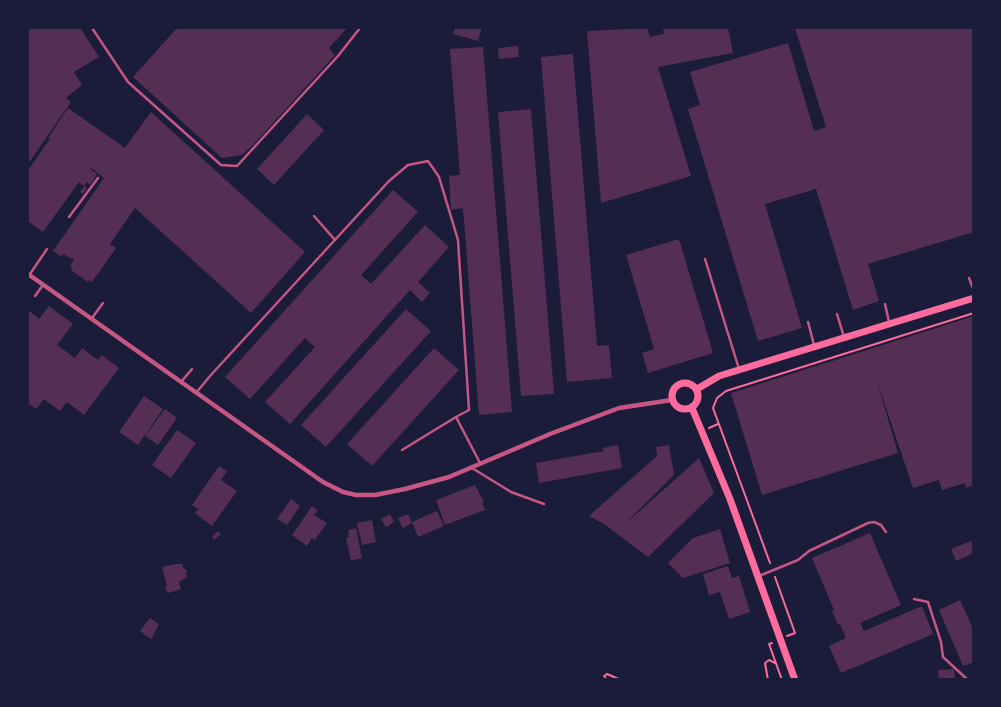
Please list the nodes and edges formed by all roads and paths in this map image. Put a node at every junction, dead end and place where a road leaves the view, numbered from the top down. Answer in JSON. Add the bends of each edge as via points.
{"nodes":[{"id":1,"x":92,"y":28,"type":"edge"},
{"id":2,"x":360,"y":28,"type":"edge"},
{"id":3,"x":98,"y":178,"type":"dead end"},
{"id":4,"x":314,"y":216,"type":"dead end"},
{"id":5,"x":69,"y":217,"type":"dead end"},
{"id":6,"x":335,"y":240,"type":"junction"},
{"id":7,"x":47,"y":249,"type":"dead end"},
{"id":8,"x":705,"y":259,"type":"dead end"},
{"id":9,"x":28,"y":275,"type":"edge"},
{"id":10,"x":969,"y":278,"type":"dead end"},
{"id":11,"x":43,"y":285,"type":"junction"},
{"id":12,"x":974,"y":291,"type":"edge"},
{"id":13,"x":35,"y":296,"type":"dead end"},
{"id":14,"x":974,"y":298,"type":"edge"},
{"id":15,"x":103,"y":304,"type":"dead end"},
{"id":16,"x":885,"y":304,"type":"dead end"},
{"id":17,"x":974,"y":313,"type":"edge"},
{"id":18,"x":837,"y":314,"type":"dead end"},
{"id":19,"x":91,"y":319,"type":"junction"},
{"id":20,"x":808,"y":322,"type":"dead end"},
{"id":21,"x":890,"y":324,"type":"junction"},
{"id":22,"x":844,"y":338,"type":"junction"},
{"id":23,"x":814,"y":348,"type":"junction"},
{"id":24,"x":192,"y":369,"type":"dead end"},
{"id":25,"x":740,"y":370,"type":"junction"},
{"id":26,"x":182,"y":382,"type":"junction"},
{"id":27,"x":697,"y":389,"type":"junction"},
{"id":28,"x":196,"y":393,"type":"junction"},
{"id":29,"x":672,"y":400,"type":"junction"},
{"id":30,"x":692,"y":408,"type":"junction"},
{"id":31,"x":456,"y":417,"type":"junction"},
{"id":32,"x":718,"y":424,"type":"junction"},
{"id":33,"x":712,"y":426,"type":"dead end"},
{"id":34,"x":402,"y":450,"type":"dead end"},
{"id":35,"x":481,"y":464,"type":"junction"},
{"id":36,"x":472,"y":468,"type":"junction"},
{"id":37,"x":544,"y":504,"type":"dead end"},
{"id":38,"x":886,"y":532,"type":"dead end"},
{"id":39,"x":772,"y":570,"type":"junction"},
{"id":40,"x":758,"y":577,"type":"junction"},
{"id":41,"x":914,"y":599,"type":"dead end"},
{"id":42,"x":789,"y":636,"type":"dead end"},
{"id":43,"x":772,"y":643,"type":"dead end"},
{"id":44,"x":776,"y":663,"type":"junction"},
{"id":45,"x":607,"y":680,"type":"edge"},
{"id":46,"x":621,"y":680,"type":"edge"},
{"id":47,"x":768,"y":680,"type":"edge"},
{"id":48,"x":782,"y":680,"type":"edge"},
{"id":49,"x":795,"y":680,"type":"edge"},
{"id":50,"x":968,"y":680,"type":"edge"}],
"edges":[{"from":1,"to":2,"type":"lane","via":[[128,82],[221,164],[237,166]]},
{"from":3,"to":5,"type":"lane"},
{"from":4,"to":6,"type":"lane"},
{"from":6,"to":28,"type":"lane"},
{"from":6,"to":31,"type":"lane","via":[[389,181],[408,165],[428,161],[439,177],[458,240],[469,410]]},
{"from":7,"to":9,"type":"lane"},
{"from":8,"to":25,"type":"lane"},
{"from":9,"to":11,"type":"street"},
{"from":10,"to":12,"type":"lane"},
{"from":11,"to":13,"type":"lane"},
{"from":11,"to":19,"type":"street"},
{"from":14,"to":21,"type":"main road"},
{"from":15,"to":19,"type":"lane"},
{"from":16,"to":21,"type":"lane"},
{"from":17,"to":32,"type":"path","via":[[726,391],[717,398],[713,408]]},
{"from":18,"to":22,"type":"lane"},
{"from":19,"to":26,"type":"street"},
{"from":20,"to":23,"type":"lane"},
{"from":21,"to":22,"type":"main road"},
{"from":22,"to":23,"type":"main road"},
{"from":23,"to":25,"type":"main road"},
{"from":24,"to":26,"type":"lane"},
{"from":25,"to":27,"type":"main road","via":[[719,376]]},
{"from":26,"to":28,"type":"street"},
{"from":27,"to":29,"type":"main road","via":[[690,383],[680,383],[673,390]]},
{"from":27,"to":30,"type":"main road","via":[[699,399]]},
{"from":28,"to":36,"type":"street","via":[[323,482],[343,492],[375,495],[449,477]]},
{"from":29,"to":30,"type":"main road","via":[[678,408]]},
{"from":29,"to":35,"type":"street","via":[[619,408]]},
{"from":30,"to":40,"type":"main road"},
{"from":31,"to":34,"type":"lane"},
{"from":31,"to":35,"type":"lane"},
{"from":32,"to":33,"type":"path"},
{"from":32,"to":39,"type":"path"},
{"from":35,"to":36,"type":"street"},
{"from":36,"to":37,"type":"lane","via":[[511,492]]},
{"from":38,"to":39,"type":"lane","via":[[874,522],[868,523]]},
{"from":39,"to":40,"type":"lane"},
{"from":39,"to":42,"type":"path","via":[[795,634]]},
{"from":40,"to":49,"type":"main road"},
{"from":41,"to":50,"type":"lane","via":[[928,602],[943,657]]},
{"from":43,"to":44,"type":"path","via":[[769,644]]},
{"from":44,"to":47,"type":"path","via":[[768,660],[765,663]]},
{"from":44,"to":48,"type":"path"},
{"from":45,"to":46,"type":"path","via":[[604,676],[608,674]]}]}
